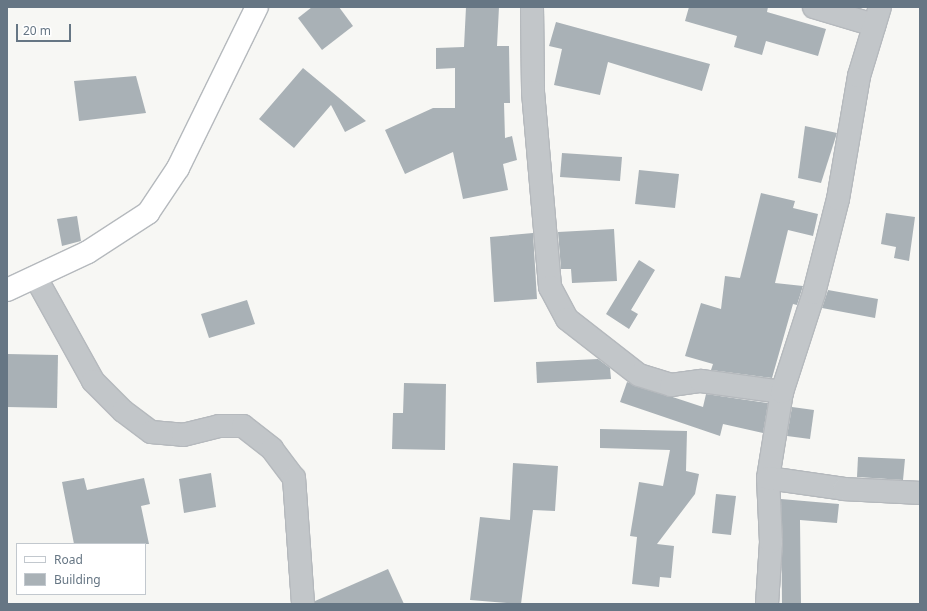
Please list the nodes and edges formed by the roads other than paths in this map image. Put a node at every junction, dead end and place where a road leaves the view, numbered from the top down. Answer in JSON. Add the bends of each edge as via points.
{"nodes":[{"id":1,"x":257,"y":7,"type":"edge"},
{"id":2,"x":532,"y":7,"type":"edge"},
{"id":3,"x":814,"y":7,"type":"edge"},
{"id":4,"x":877,"y":16,"type":"edge"},
{"id":5,"x":36,"y":278,"type":"junction"},
{"id":6,"x":7,"y":290,"type":"edge"},
{"id":7,"x":782,"y":392,"type":"junction"},
{"id":8,"x":768,"y":478,"type":"junction"},
{"id":9,"x":920,"y":493,"type":"edge"},
{"id":10,"x":303,"y":604,"type":"edge"},
{"id":11,"x":767,"y":604,"type":"edge"}],
"edges":[{"from":1,"to":5,"type":"main road","via":[[178,168],[148,213],[121,233]]},
{"from":2,"to":7,"type":"street","via":[[530,38],[547,265],[550,287],[567,319],[639,375],[671,384],[701,381]]},
{"from":3,"to":4,"type":"street"},
{"from":4,"to":7,"type":"street","via":[[859,76],[836,206],[814,293]]},
{"from":5,"to":6,"type":"main road"},
{"from":5,"to":10,"type":"street","via":[[93,381],[123,411],[152,432],[183,435],[219,426],[243,426],[272,449],[294,478]]},
{"from":7,"to":8,"type":"street"},
{"from":8,"to":9,"type":"street","via":[[844,489]]},
{"from":8,"to":11,"type":"street","via":[[771,542]]}]}
